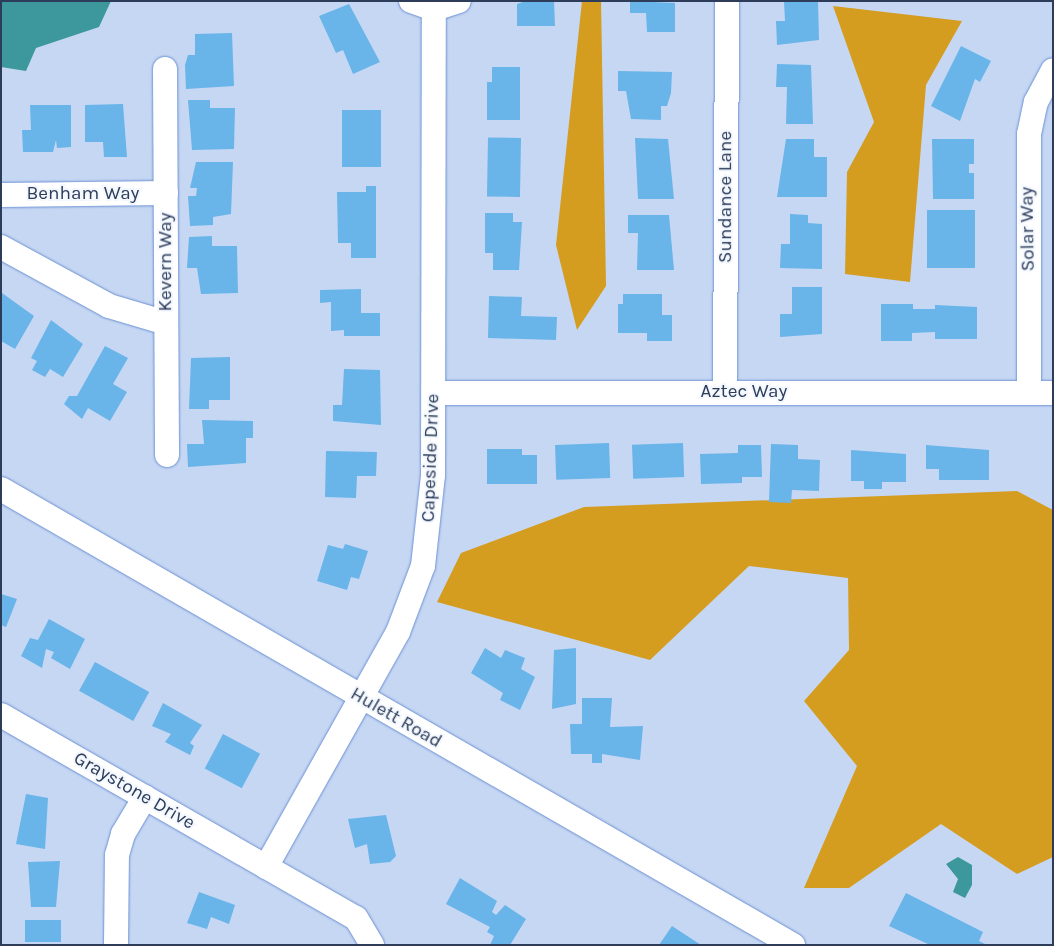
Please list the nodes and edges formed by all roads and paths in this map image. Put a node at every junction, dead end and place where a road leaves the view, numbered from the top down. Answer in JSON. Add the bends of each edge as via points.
{"nodes":[{"id":1,"x":411,"y":1,"type":"edge"},
{"id":2,"x":459,"y":1,"type":"edge"},
{"id":3,"x":727,"y":1,"type":"edge"},
{"id":4,"x":434,"y":9,"type":"junction"},
{"id":5,"x":165,"y":68,"type":"dead end"},
{"id":6,"x":1053,"y":70,"type":"edge"},
{"id":7,"x":166,"y":193,"type":"junction"},
{"id":8,"x":1,"y":195,"type":"edge"},
{"id":9,"x":1,"y":247,"type":"edge"},
{"id":10,"x":166,"y":322,"type":"junction"},
{"id":11,"x":725,"y":392,"type":"junction"},
{"id":12,"x":434,"y":393,"type":"junction"},
{"id":13,"x":1029,"y":394,"type":"junction"},
{"id":14,"x":1053,"y":394,"type":"edge"},
{"id":15,"x":167,"y":455,"type":"dead end"},
{"id":16,"x":1,"y":489,"type":"edge"},
{"id":17,"x":362,"y":698,"type":"junction"},
{"id":18,"x":1,"y":715,"type":"edge"},
{"id":19,"x":145,"y":797,"type":"junction"},
{"id":20,"x":266,"y":867,"type":"junction"},
{"id":21,"x":116,"y":945,"type":"edge"},
{"id":22,"x":372,"y":945,"type":"edge"},
{"id":23,"x":793,"y":945,"type":"edge"}],
"edges":[{"from":1,"to":4,"type":"street"},
{"from":2,"to":4,"type":"street"},
{"from":3,"to":11,"type":"street","name":"Sundance Lane"},
{"from":4,"to":12,"type":"street","name":"Capeside Drive"},
{"from":5,"to":7,"type":"street","name":"Kevern Way"},
{"from":6,"to":13,"type":"street","name":"Solar Way","via":[[1036,102],[1028,144]]},
{"from":7,"to":8,"type":"street","name":"Benham Way"},
{"from":7,"to":10,"type":"street","name":"Kevern Way"},
{"from":9,"to":10,"type":"street","via":[[109,306]]},
{"from":10,"to":15,"type":"street","name":"Kevern Way"},
{"from":11,"to":12,"type":"street","name":"Aztec Way"},
{"from":11,"to":13,"type":"street","name":"Aztec Way"},
{"from":12,"to":17,"type":"street","name":"Capeside Drive","via":[[433,475],[423,566],[409,609]]},
{"from":13,"to":14,"type":"street","name":"Aztec Way"},
{"from":16,"to":17,"type":"street","name":"Hulett Road"},
{"from":17,"to":20,"type":"street","name":"Capeside Drive"},
{"from":17,"to":23,"type":"street","name":"Hulett Road"},
{"from":18,"to":19,"type":"street","name":"Graystone Drive"},
{"from":19,"to":20,"type":"street","name":"Graystone Drive"},
{"from":19,"to":21,"type":"street","via":[[123,834],[117,855]]},
{"from":20,"to":22,"type":"street","name":"Graystone Drive","via":[[356,918]]}]}
